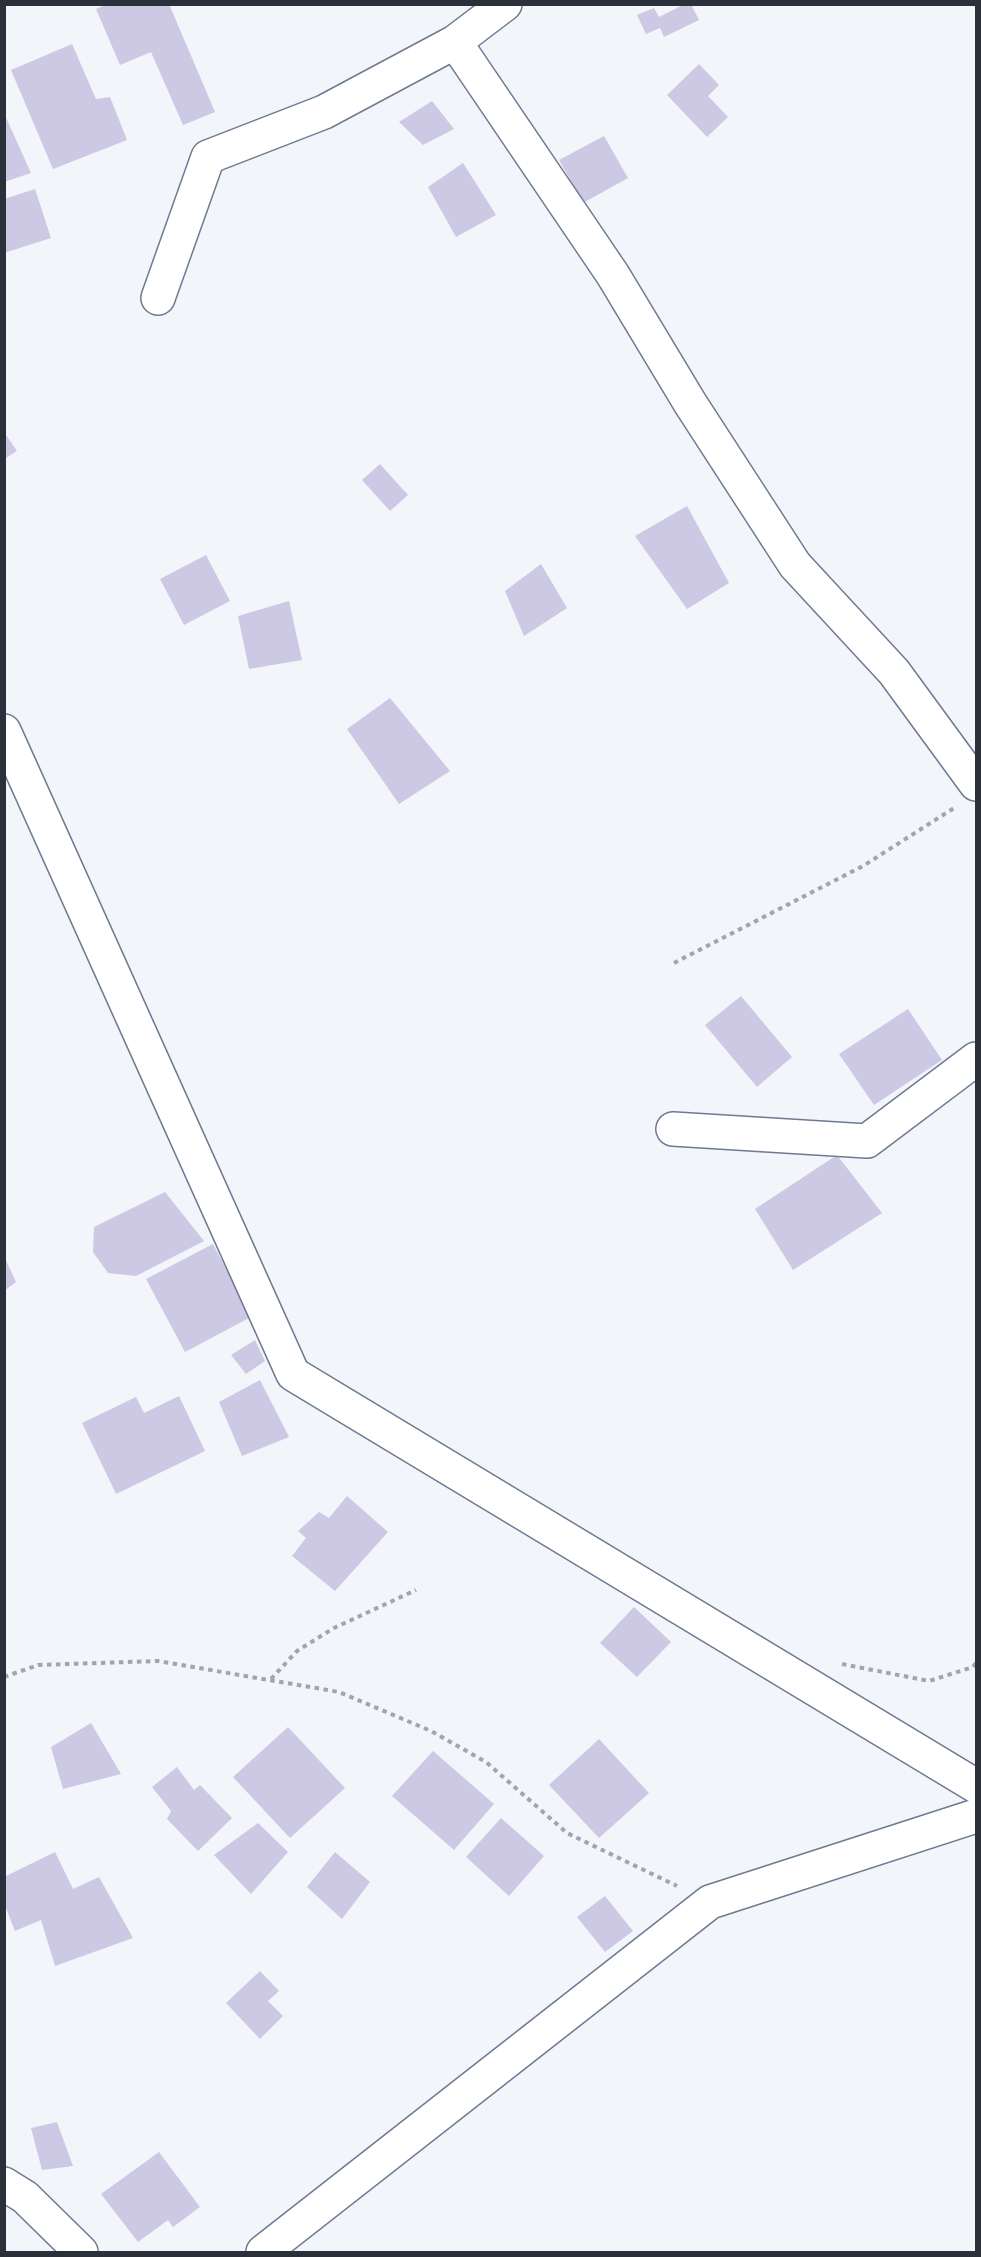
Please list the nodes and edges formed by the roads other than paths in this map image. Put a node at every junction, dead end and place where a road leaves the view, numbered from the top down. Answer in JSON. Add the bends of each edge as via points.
{"nodes":[{"id":1,"x":505,"y":4,"type":"edge"},
{"id":2,"x":455,"y":42,"type":"junction"},
{"id":3,"x":158,"y":298,"type":"dead end"},
{"id":4,"x":4,"y":731,"type":"edge"},
{"id":5,"x":967,"y":795,"type":"edge"},
{"id":6,"x":976,"y":1059,"type":"edge"},
{"id":7,"x":673,"y":1129,"type":"dead end"},
{"id":8,"x":976,"y":1786,"type":"edge"},
{"id":9,"x":976,"y":1816,"type":"edge"},
{"id":10,"x":4,"y":2184,"type":"edge"},
{"id":11,"x":81,"y":2253,"type":"edge"},
{"id":12,"x":263,"y":2253,"type":"edge"}],
"edges":[{"from":1,"to":2,"type":"street"},
{"from":2,"to":3,"type":"street","via":[[324,112],[208,157]]},
{"from":2,"to":5,"type":"street","via":[[613,275],[795,565],[894,672]]},
{"from":4,"to":8,"type":"street","via":[[293,1374]]},
{"from":6,"to":7,"type":"street","via":[[867,1141]]},
{"from":9,"to":12,"type":"street","via":[[710,1902]]},
{"from":10,"to":11,"type":"street","via":[[25,2197]]}]}
